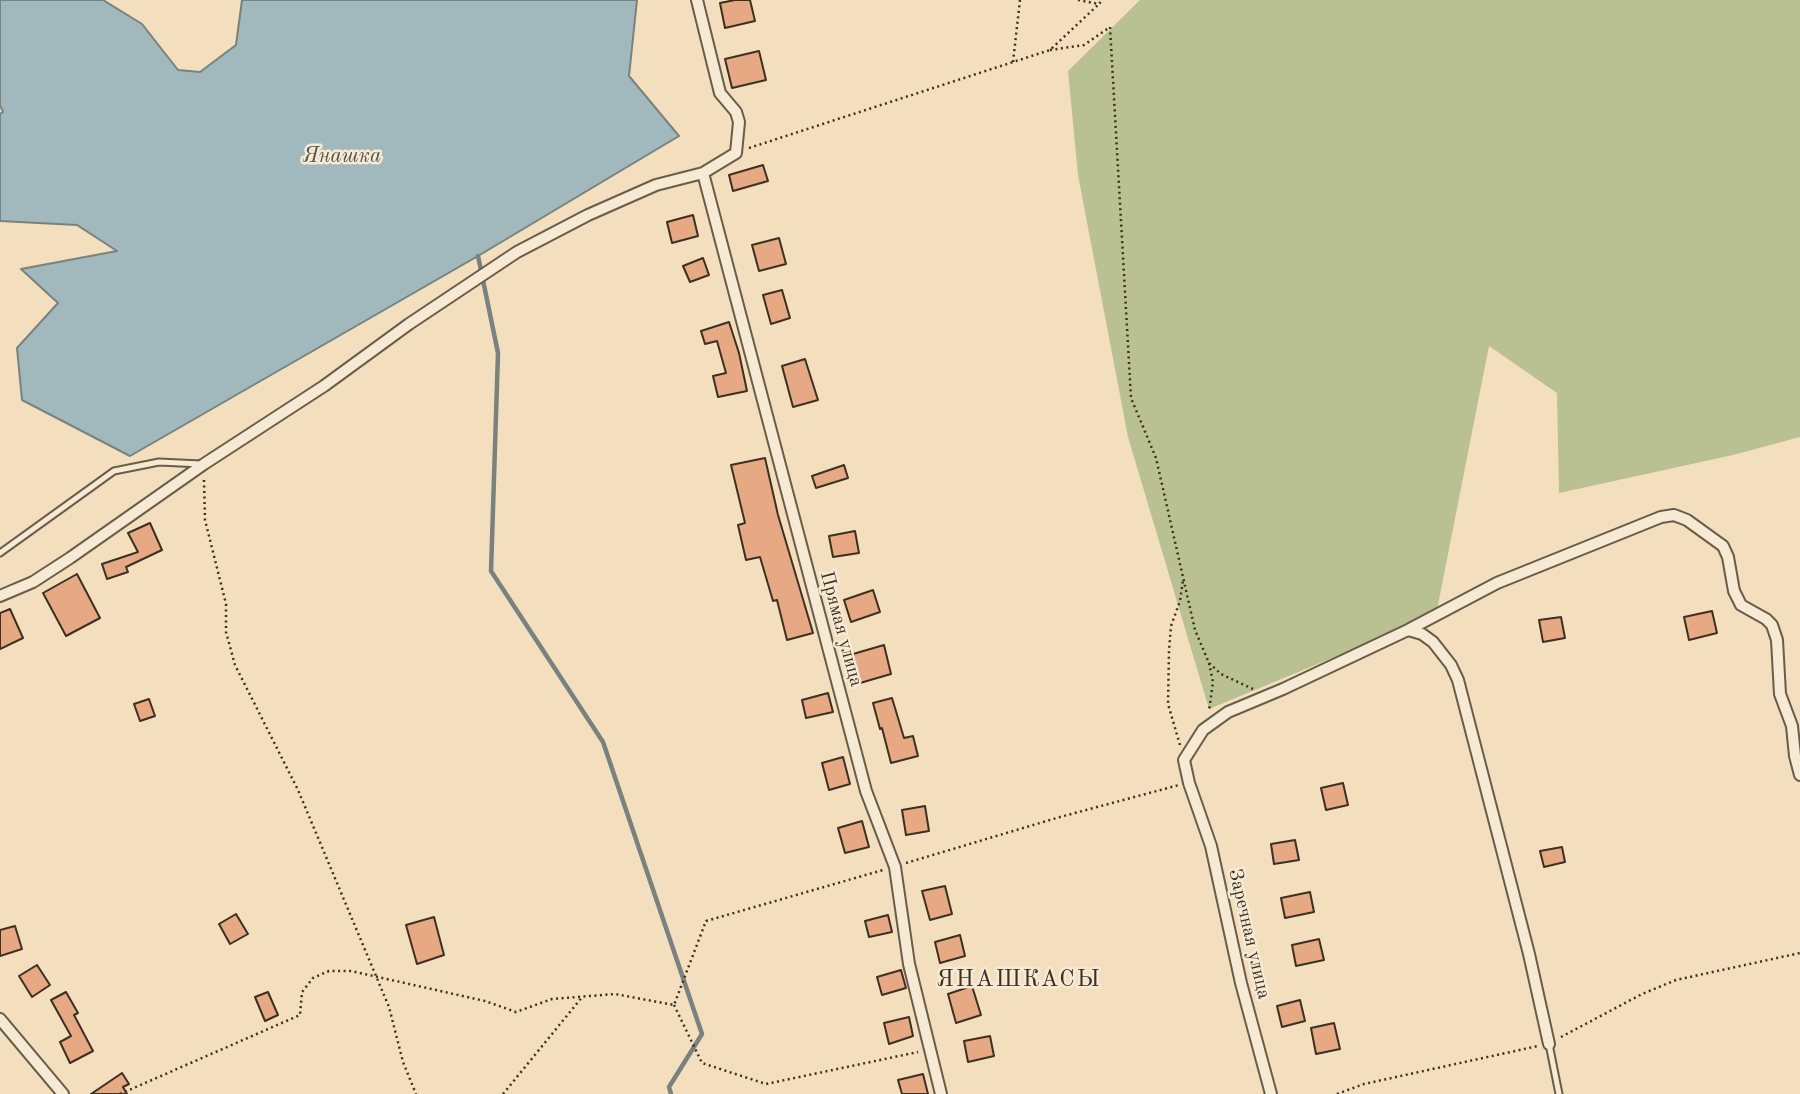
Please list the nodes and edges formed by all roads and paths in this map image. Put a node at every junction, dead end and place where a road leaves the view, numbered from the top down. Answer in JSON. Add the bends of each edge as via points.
{"nodes":[{"id":1,"x":697,"y":0,"type":"edge"},
{"id":2,"x":1020,"y":0,"type":"edge"},
{"id":3,"x":1078,"y":0,"type":"edge"},
{"id":4,"x":1101,"y":2,"type":"edge"},
{"id":5,"x":1050,"y":50,"type":"junction"},
{"id":6,"x":1013,"y":62,"type":"junction"},
{"id":7,"x":736,"y":153,"type":"junction"},
{"id":8,"x":703,"y":173,"type":"junction"},
{"id":9,"x":204,"y":464,"type":"junction"},
{"id":10,"x":0,"y":553,"type":"edge"},
{"id":11,"x":1183,"y":577,"type":"junction"},
{"id":12,"x":0,"y":596,"type":"edge"},
{"id":13,"x":1408,"y":630,"type":"junction"},
{"id":14,"x":1209,"y":663,"type":"junction"},
{"id":15,"x":1257,"y":690,"type":"dead end"},
{"id":16,"x":1203,"y":730,"type":"junction"},
{"id":17,"x":1184,"y":760,"type":"junction"},
{"id":18,"x":1800,"y":775,"type":"edge"},
{"id":19,"x":1189,"y":783,"type":"junction"},
{"id":20,"x":895,"y":867,"type":"junction"},
{"id":21,"x":1800,"y":953,"type":"edge"},
{"id":22,"x":375,"y":977,"type":"junction"},
{"id":23,"x":583,"y":996,"type":"junction"},
{"id":24,"x":674,"y":1005,"type":"junction"},
{"id":25,"x":0,"y":1019,"type":"edge"},
{"id":26,"x":1549,"y":1044,"type":"junction"},
{"id":27,"x":930,"y":1049,"type":"junction"},
{"id":28,"x":63,"y":1094,"type":"edge"},
{"id":29,"x":120,"y":1094,"type":"edge"},
{"id":30,"x":416,"y":1094,"type":"edge"},
{"id":31,"x":503,"y":1094,"type":"edge"},
{"id":32,"x":941,"y":1094,"type":"edge"},
{"id":33,"x":1271,"y":1094,"type":"edge"},
{"id":34,"x":1337,"y":1094,"type":"edge"},
{"id":35,"x":1559,"y":1094,"type":"edge"}],
"edges":[{"from":1,"to":7,"type":"street","via":[[720,93],[739,122]]},
{"from":2,"to":6,"type":"path"},
{"from":3,"to":4,"type":"path"},
{"from":4,"to":5,"type":"path"},
{"from":5,"to":6,"type":"path"},
{"from":5,"to":11,"type":"path","via":[[1084,44],[1110,27],[1131,398],[1156,458]]},
{"from":6,"to":7,"type":"path"},
{"from":7,"to":8,"type":"street"},
{"from":8,"to":9,"type":"street","via":[[656,185],[517,252]]},
{"from":8,"to":20,"type":"street","name":"Прямая улица","via":[[866,791]]},
{"from":9,"to":10,"type":"lane","via":[[159,462],[114,471]]},
{"from":9,"to":12,"type":"street","via":[[33,582]]},
{"from":9,"to":22,"type":"path","via":[[205,520],[226,604],[226,632],[235,665],[298,790]]},
{"from":11,"to":14,"type":"path","via":[[1195,630]]},
{"from":11,"to":17,"type":"path","via":[[1171,626],[1168,704]]},
{"from":13,"to":16,"type":"street","via":[[1228,712]]},
{"from":13,"to":18,"type":"street","via":[[1497,583],[1674,515],[1723,546],[1741,605],[1772,625],[1780,694],[1792,726]]},
{"from":13,"to":26,"type":"street","via":[[1433,642],[1458,680]]},
{"from":14,"to":15,"type":"path","via":[[1221,674]]},
{"from":14,"to":16,"type":"path","via":[[1212,704]]},
{"from":16,"to":17,"type":"street"},
{"from":17,"to":19,"type":"street","name":"Заречная улица"},
{"from":19,"to":20,"type":"path"},
{"from":19,"to":33,"type":"street","name":"Заречная улица","via":[[1211,846]]},
{"from":20,"to":24,"type":"path","via":[[706,921]]},
{"from":20,"to":27,"type":"street","name":"Прямая улица","via":[[909,964]]},
{"from":21,"to":26,"type":"path","via":[[1676,981]]},
{"from":22,"to":23,"type":"path","via":[[516,1012],[552,999]]},
{"from":22,"to":29,"type":"path","via":[[329,971],[313,978],[302,992],[300,1015]]},
{"from":22,"to":30,"type":"path"},
{"from":23,"to":24,"type":"path","via":[[615,994]]},
{"from":23,"to":31,"type":"path"},
{"from":24,"to":27,"type":"path","via":[[702,1063],[766,1084]]},
{"from":25,"to":28,"type":"street"},
{"from":26,"to":34,"type":"path","via":[[1364,1084]]},
{"from":26,"to":35,"type":"lane"},
{"from":27,"to":32,"type":"street","name":"Прямая улица"}]}
